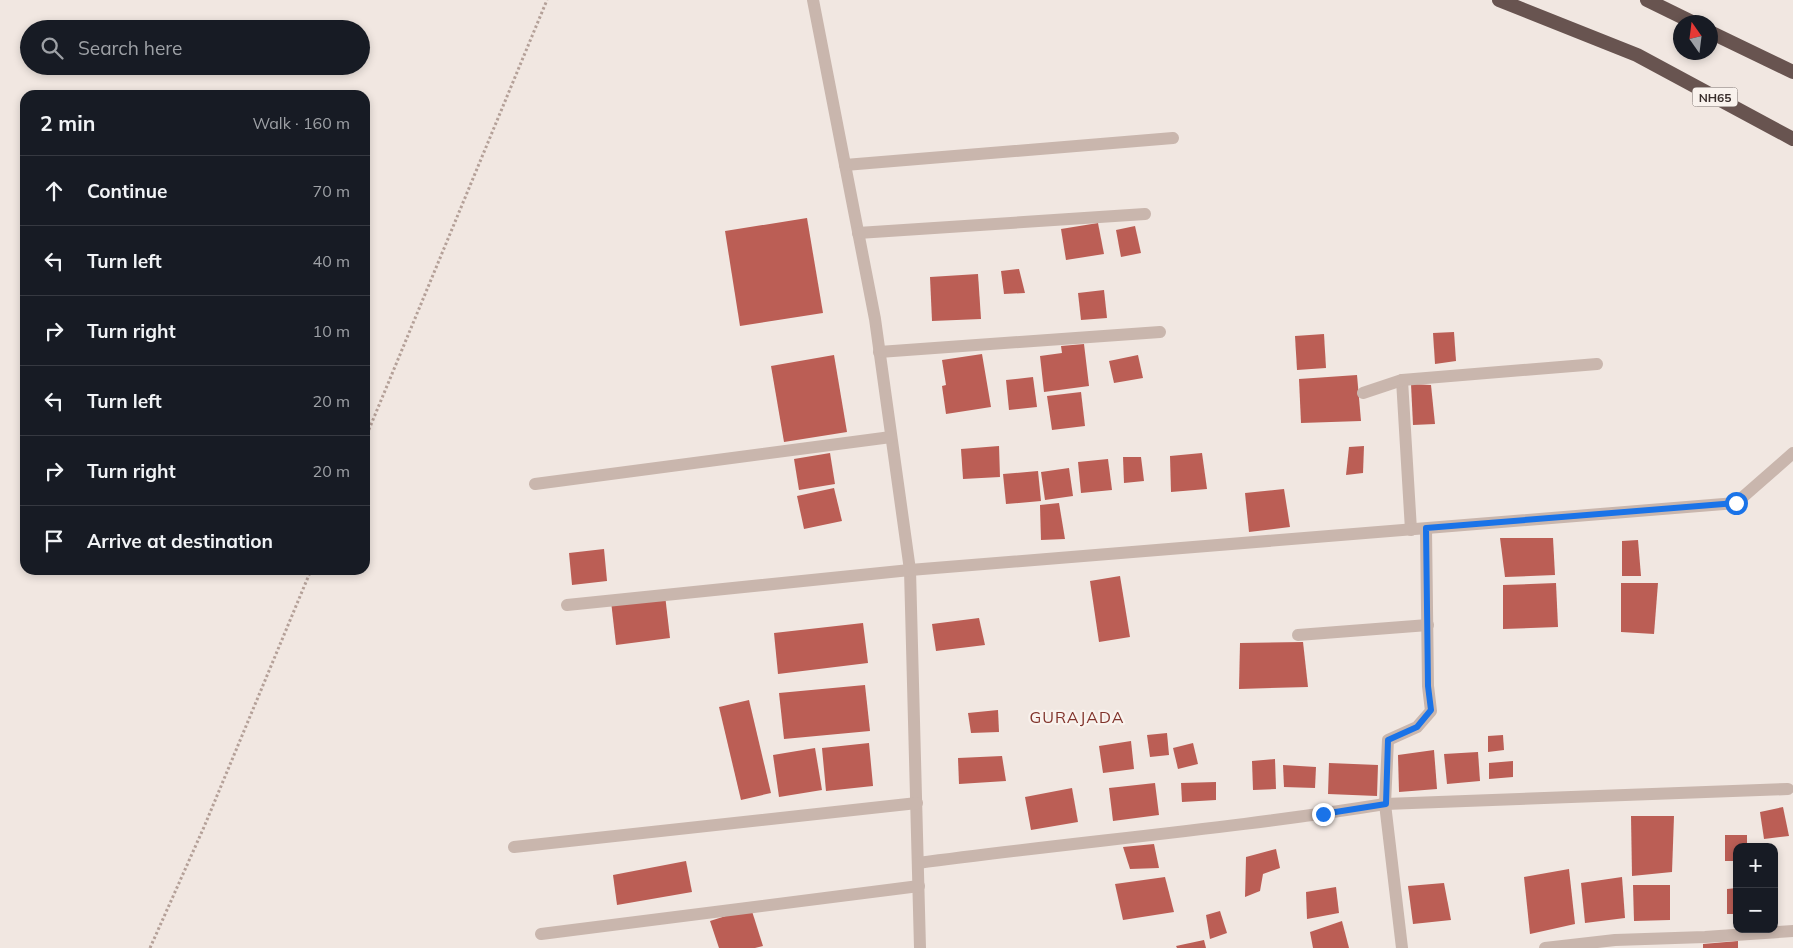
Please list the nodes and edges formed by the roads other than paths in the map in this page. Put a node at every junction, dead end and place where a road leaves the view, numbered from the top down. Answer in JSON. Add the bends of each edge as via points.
{"nodes":[{"id":1,"x":814,"y":0,"type":"edge"},
{"id":2,"x":1499,"y":0,"type":"edge"},
{"id":3,"x":1646,"y":0,"type":"edge"},
{"id":4,"x":1677,"y":15,"type":"edge"},
{"id":5,"x":1718,"y":36,"type":"edge"},
{"id":6,"x":1793,"y":72,"type":"edge"},
{"id":7,"x":1173,"y":138,"type":"dead end"},
{"id":8,"x":1793,"y":139,"type":"edge"},
{"id":9,"x":845,"y":165,"type":"junction"},
{"id":10,"x":1144,"y":214,"type":"dead end"},
{"id":11,"x":858,"y":233,"type":"junction"},
{"id":12,"x":1160,"y":332,"type":"dead end"},
{"id":13,"x":879,"y":352,"type":"junction"},
{"id":14,"x":1597,"y":364,"type":"dead end"},
{"id":15,"x":1402,"y":380,"type":"junction"},
{"id":16,"x":1363,"y":393,"type":"dead end"},
{"id":17,"x":891,"y":437,"type":"junction"},
{"id":18,"x":1793,"y":454,"type":"edge"},
{"id":19,"x":535,"y":484,"type":"dead end"},
{"id":20,"x":1426,"y":528,"type":"junction"},
{"id":21,"x":1411,"y":530,"type":"junction"},
{"id":22,"x":910,"y":570,"type":"junction"},
{"id":23,"x":567,"y":605,"type":"dead end"},
{"id":24,"x":1428,"y":625,"type":"junction"},
{"id":25,"x":1298,"y":635,"type":"dead end"},
{"id":26,"x":1788,"y":790,"type":"dead end"},
{"id":27,"x":917,"y":803,"type":"junction"},
{"id":28,"x":1386,"y":804,"type":"junction"},
{"id":29,"x":514,"y":847,"type":"dead end"},
{"id":30,"x":918,"y":863,"type":"junction"},
{"id":31,"x":919,"y":886,"type":"junction"},
{"id":32,"x":1793,"y":931,"type":"edge"},
{"id":33,"x":540,"y":934,"type":"dead end"},
{"id":34,"x":920,"y":948,"type":"edge"},
{"id":35,"x":1402,"y":948,"type":"edge"},
{"id":36,"x":1545,"y":948,"type":"edge"}],
"edges":[{"from":1,"to":9,"type":"street"},
{"from":2,"to":8,"type":"highway","number":"NH65","via":[[1638,55]]},
{"from":3,"to":4,"type":"highway"},
{"from":5,"to":6,"type":"highway"},
{"from":7,"to":9,"type":"street"},
{"from":9,"to":11,"type":"street"},
{"from":10,"to":11,"type":"street"},
{"from":11,"to":13,"type":"street"},
{"from":12,"to":13,"type":"street"},
{"from":13,"to":17,"type":"street"},
{"from":14,"to":15,"type":"street"},
{"from":15,"to":16,"type":"street"},
{"from":15,"to":21,"type":"street"},
{"from":17,"to":19,"type":"street"},
{"from":17,"to":22,"type":"street"},
{"from":18,"to":20,"type":"street","via":[[1736,503]]},
{"from":20,"to":21,"type":"street"},
{"from":20,"to":24,"type":"street"},
{"from":21,"to":22,"type":"street"},
{"from":22,"to":23,"type":"street"},
{"from":22,"to":27,"type":"street"},
{"from":24,"to":25,"type":"street"},
{"from":24,"to":28,"type":"street","via":[[1431,710],[1417,727],[1388,740]]},
{"from":26,"to":28,"type":"street"},
{"from":27,"to":29,"type":"street"},
{"from":27,"to":30,"type":"street"},
{"from":28,"to":30,"type":"street"},
{"from":28,"to":35,"type":"street"},
{"from":30,"to":31,"type":"street"},
{"from":31,"to":33,"type":"street"},
{"from":31,"to":34,"type":"street"},
{"from":32,"to":36,"type":"street","via":[[1615,940]]}]}
